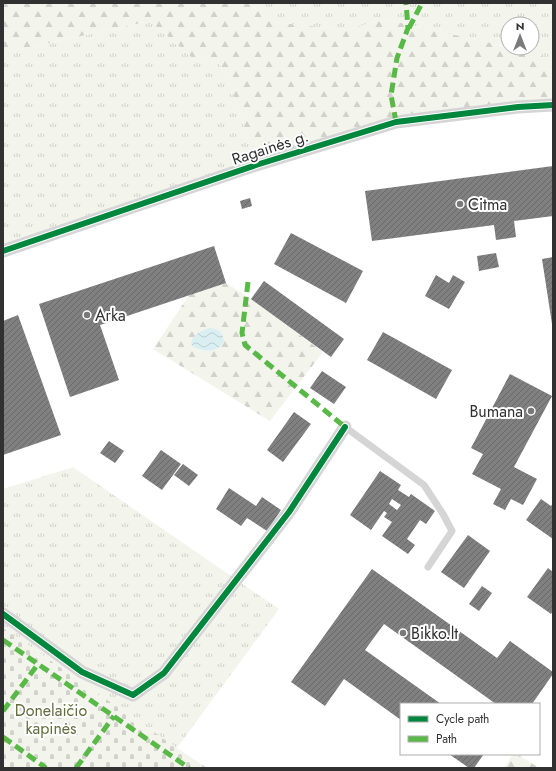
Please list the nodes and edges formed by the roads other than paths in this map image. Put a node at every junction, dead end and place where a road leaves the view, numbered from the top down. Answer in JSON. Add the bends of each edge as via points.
{"nodes":[{"id":1,"x":553,"y":105,"type":"edge"},
{"id":2,"x":3,"y":251,"type":"edge"},
{"id":3,"x":345,"y":427,"type":"joint"},
{"id":4,"x":428,"y":566,"type":"dead end"},
{"id":5,"x":3,"y":614,"type":"edge"}],
"edges":[{"from":1,"to":2,"type":"street","name":"Ragainės g.","via":[[396,122],[256,165]]},
{"from":3,"to":4,"type":"lane","via":[[424,485],[443,514],[452,531]]},
{"from":3,"to":5,"type":"street","via":[[289,512],[164,673],[133,695],[82,672]]}]}
